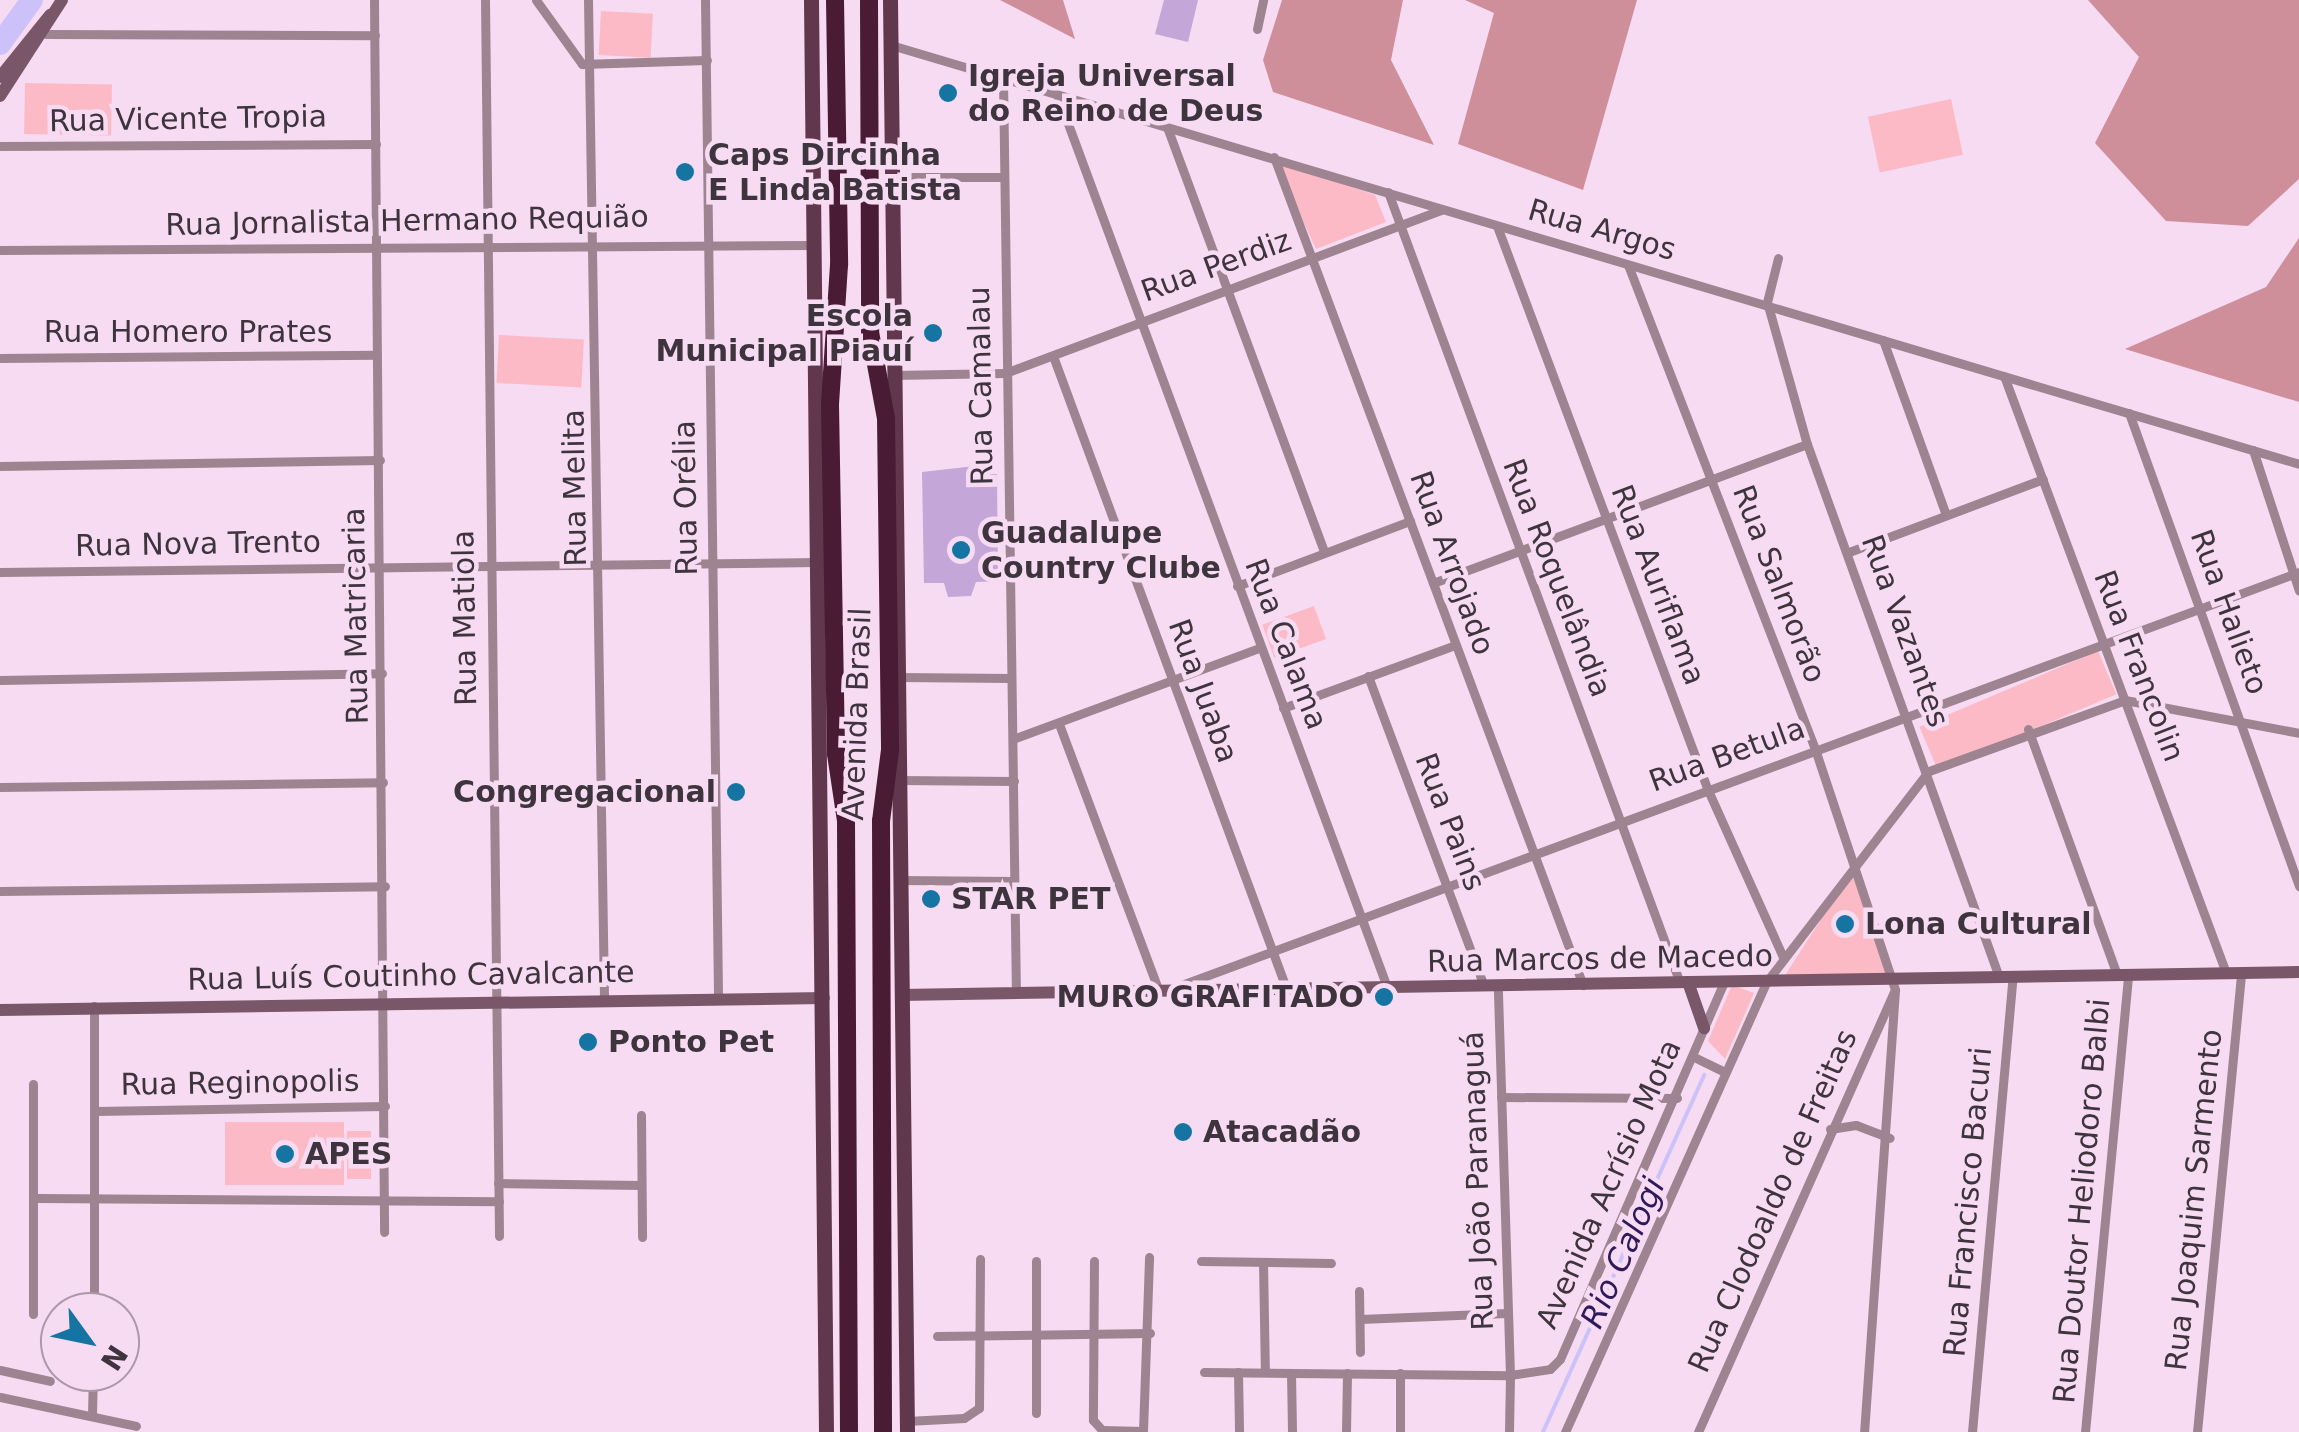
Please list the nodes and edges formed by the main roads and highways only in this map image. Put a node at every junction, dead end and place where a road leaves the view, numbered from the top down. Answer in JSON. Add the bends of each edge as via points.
{"nodes":[{"id":1,"x":811,"y":0,"type":"edge"},
{"id":2,"x":835,"y":0,"type":"edge"},
{"id":3,"x":868,"y":0,"type":"edge"},
{"id":4,"x":890,"y":0,"type":"edge"},
{"id":5,"x":62,"y":1,"type":"edge"},
{"id":6,"x":0,"y":77,"type":"edge"},
{"id":7,"x":0,"y":96,"type":"edge"},
{"id":8,"x":2299,"y":972,"type":"edge"},
{"id":9,"x":1684,"y":982,"type":"junction"},
{"id":10,"x":901,"y":995,"type":"junction"},
{"id":11,"x":824,"y":998,"type":"junction"},
{"id":12,"x":0,"y":1010,"type":"edge"},
{"id":13,"x":1704,"y":1028,"type":"road end"},
{"id":14,"x":907,"y":1426,"type":"edge"},
{"id":15,"x":826,"y":1432,"type":"edge"},
{"id":16,"x":849,"y":1432,"type":"edge"},
{"id":17,"x":883,"y":1432,"type":"edge"}],
"edges":[{"from":1,"to":11,"type":"main road","name":"Avenida Brasil"},
{"from":2,"to":16,"type":"highway","name":"Avenida Brasil","via":[[838,265],[830,405],[836,754],[846,821]]},
{"from":3,"to":17,"type":"highway","name":"Avenida Brasil","via":[[870,332],[886,418],[890,711],[879,1033]]},
{"from":4,"to":10,"type":"main road","name":"Avenida Brasil"},
{"from":5,"to":6,"type":"main road"},
{"from":5,"to":7,"type":"main road"},
{"from":8,"to":9,"type":"main road","name":"Rua Marcos de Macedo","via":[[2006,977],[1894,986]]},
{"from":9,"to":10,"type":"main road","name":"Rua Marcos de Macedo"},
{"from":9,"to":13,"type":"main road"},
{"from":10,"to":14,"type":"main road","name":"Avenida Brasil"},
{"from":11,"to":12,"type":"main road","name":"Rua Luís Coutinho Cavalcante"},
{"from":11,"to":15,"type":"main road","name":"Avenida Brasil"}]}
